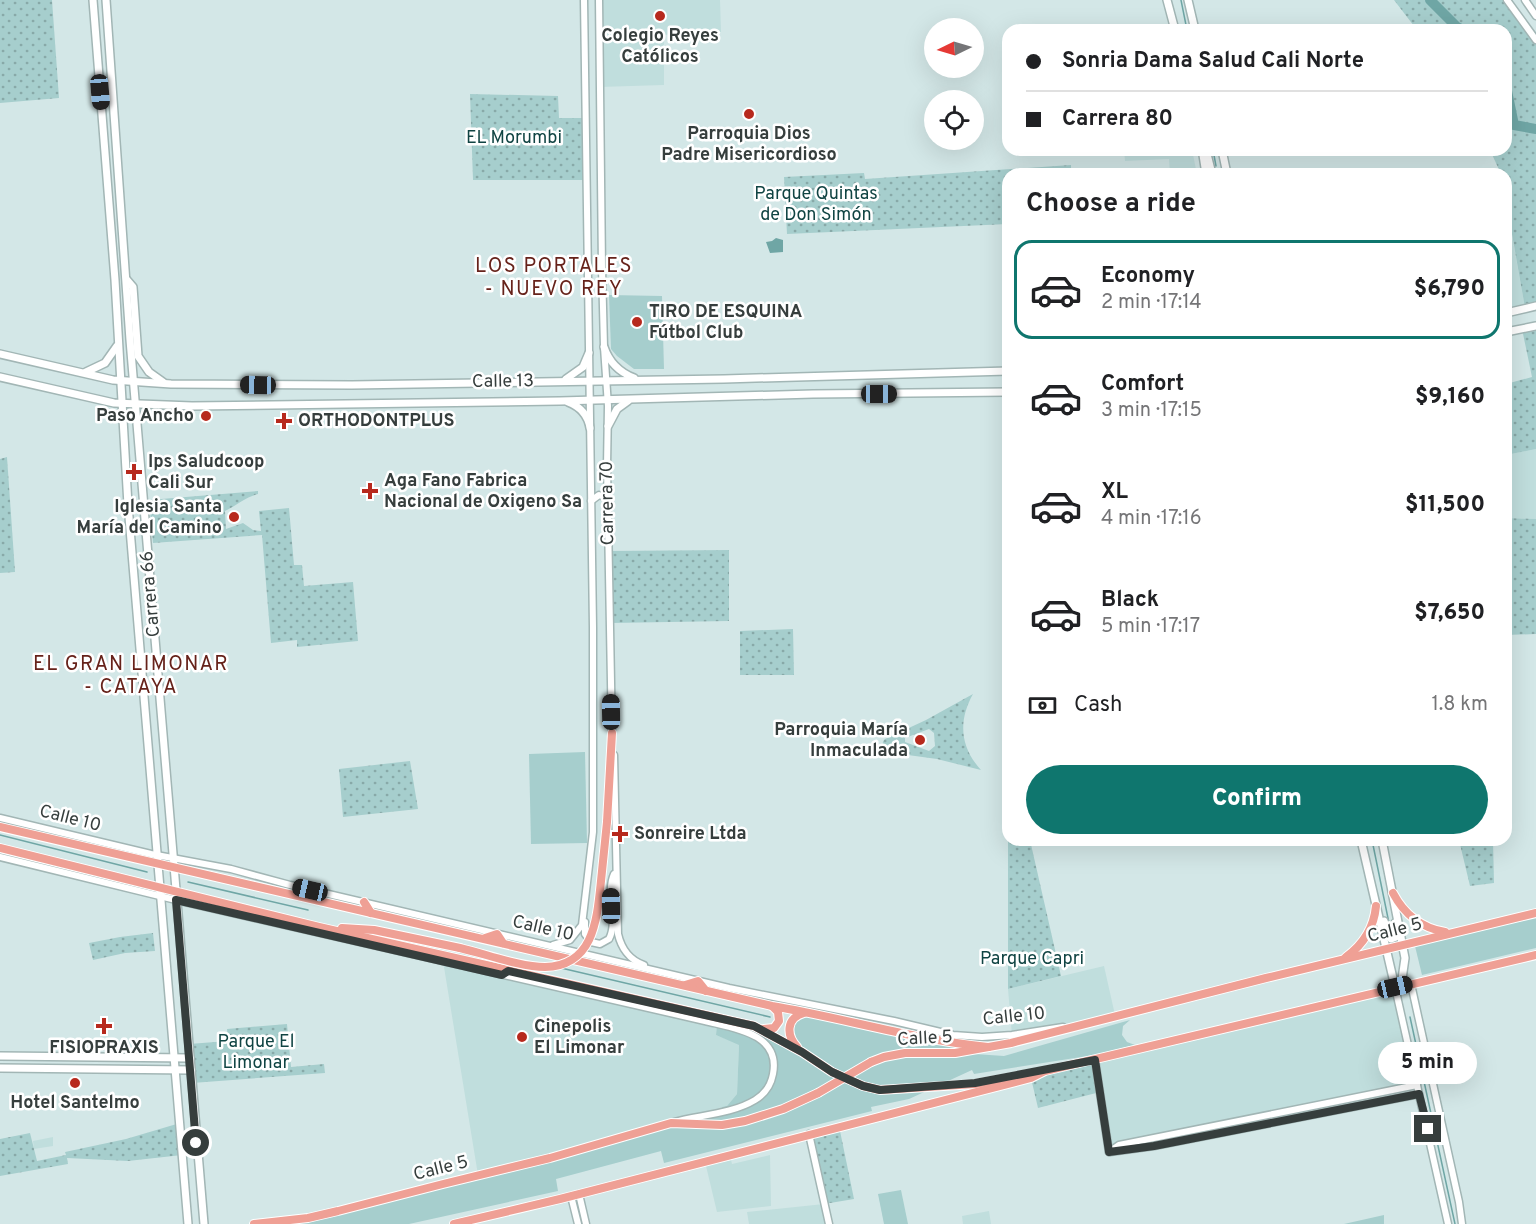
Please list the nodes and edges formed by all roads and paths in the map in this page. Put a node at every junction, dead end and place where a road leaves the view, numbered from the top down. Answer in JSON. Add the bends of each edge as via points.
{"nodes":[{"id":1,"x":93,"y":0,"type":"edge"},
{"id":2,"x":106,"y":0,"type":"edge"},
{"id":3,"x":584,"y":0,"type":"edge"},
{"id":4,"x":599,"y":0,"type":"edge"},
{"id":5,"x":1167,"y":0,"type":"edge"},
{"id":6,"x":1188,"y":0,"type":"edge"},
{"id":7,"x":1507,"y":0,"type":"edge"},
{"id":8,"x":1524,"y":0,"type":"edge"},
{"id":9,"x":1536,"y":16,"type":"edge"},
{"id":10,"x":95,"y":24,"type":"junction"},
{"id":11,"x":108,"y":24,"type":"junction"},
{"id":12,"x":1173,"y":24,"type":"edge"},
{"id":13,"x":1194,"y":24,"type":"edge"},
{"id":14,"x":1536,"y":40,"type":"edge"},
{"id":15,"x":119,"y":178,"type":"junction"},
{"id":16,"x":107,"y":179,"type":"junction"},
{"id":17,"x":588,"y":268,"type":"junction"},
{"id":18,"x":602,"y":268,"type":"junction"},
{"id":19,"x":127,"y":279,"type":"junction"},
{"id":20,"x":1536,"y":306,"type":"edge"},
{"id":21,"x":1512,"y":312,"type":"edge"},
{"id":22,"x":1536,"y":326,"type":"edge"},
{"id":23,"x":1512,"y":331,"type":"edge"},
{"id":24,"x":119,"y":340,"type":"junction"},
{"id":25,"x":604,"y":347,"type":"junction"},
{"id":26,"x":589,"y":353,"type":"junction"},
{"id":27,"x":0,"y":354,"type":"edge"},
{"id":28,"x":1002,"y":371,"type":"edge"},
{"id":29,"x":82,"y":373,"type":"junction"},
{"id":30,"x":0,"y":376,"type":"edge"},
{"id":31,"x":119,"y":380,"type":"junction"},
{"id":32,"x":607,"y":380,"type":"junction"},
{"id":33,"x":639,"y":380,"type":"junction"},
{"id":34,"x":560,"y":381,"type":"junction"},
{"id":35,"x":589,"y":381,"type":"junction"},
{"id":36,"x":134,"y":382,"type":"junction"},
{"id":37,"x":171,"y":384,"type":"junction"},
{"id":38,"x":1002,"y":392,"type":"edge"},
{"id":39,"x":633,"y":399,"type":"junction"},
{"id":40,"x":590,"y":400,"type":"junction"},
{"id":41,"x":608,"y":400,"type":"junction"},
{"id":42,"x":560,"y":401,"type":"junction"},
{"id":43,"x":121,"y":403,"type":"junction"},
{"id":44,"x":136,"y":404,"type":"junction"},
{"id":45,"x":608,"y":426,"type":"junction"},
{"id":46,"x":590,"y":428,"type":"junction"},
{"id":47,"x":608,"y":503,"type":"junction"},
{"id":48,"x":591,"y":504,"type":"junction"},
{"id":49,"x":612,"y":733,"type":"junction"},
{"id":50,"x":0,"y":818,"type":"edge"},
{"id":51,"x":0,"y":827,"type":"edge"},
{"id":52,"x":51,"y":834,"type":"junction"},
{"id":53,"x":1362,"y":846,"type":"edge"},
{"id":54,"x":1383,"y":846,"type":"edge"},
{"id":55,"x":0,"y":848,"type":"edge"},
{"id":56,"x":0,"y":857,"type":"edge"},
{"id":57,"x":158,"y":859,"type":"junction"},
{"id":58,"x":32,"y":861,"type":"junction"},
{"id":59,"x":173,"y":862,"type":"junction"},
{"id":60,"x":615,"y":870,"type":"junction"},
{"id":61,"x":176,"y":890,"type":"junction"},
{"id":62,"x":160,"y":892,"type":"junction"},
{"id":63,"x":1393,"y":893,"type":"junction"},
{"id":64,"x":351,"y":899,"type":"junction"},
{"id":65,"x":176,"y":900,"type":"junction"},
{"id":66,"x":364,"y":902,"type":"junction"},
{"id":67,"x":341,"y":905,"type":"junction"},
{"id":68,"x":1376,"y":906,"type":"junction"},
{"id":69,"x":371,"y":913,"type":"junction"},
{"id":70,"x":585,"y":913,"type":"junction"},
{"id":71,"x":1536,"y":913,"type":"edge"},
{"id":72,"x":320,"y":927,"type":"junction"},
{"id":73,"x":1450,"y":933,"type":"junction"},
{"id":74,"x":497,"y":934,"type":"junction"},
{"id":75,"x":484,"y":939,"type":"junction"},
{"id":76,"x":503,"y":943,"type":"junction"},
{"id":77,"x":544,"y":944,"type":"junction"},
{"id":78,"x":1403,"y":945,"type":"junction"},
{"id":79,"x":1386,"y":949,"type":"junction"},
{"id":80,"x":1536,"y":955,"type":"edge"},
{"id":81,"x":1342,"y":960,"type":"junction"},
{"id":82,"x":489,"y":969,"type":"junction"},
{"id":83,"x":505,"y":973,"type":"junction"},
{"id":84,"x":673,"y":975,"type":"junction"},
{"id":85,"x":698,"y":981,"type":"junction"},
{"id":86,"x":1411,"y":984,"type":"junction"},
{"id":87,"x":684,"y":986,"type":"junction"},
{"id":88,"x":1395,"y":987,"type":"junction"},
{"id":89,"x":706,"y":991,"type":"junction"},
{"id":90,"x":656,"y":1002,"type":"junction"},
{"id":91,"x":669,"y":1005,"type":"junction"},
{"id":92,"x":772,"y":1006,"type":"junction"},
{"id":93,"x":660,"y":1011,"type":"junction"},
{"id":94,"x":818,"y":1014,"type":"junction"},
{"id":95,"x":1083,"y":1023,"type":"junction"},
{"id":96,"x":741,"y":1026,"type":"junction"},
{"id":97,"x":763,"y":1029,"type":"junction"},
{"id":98,"x":988,"y":1047,"type":"junction"},
{"id":99,"x":802,"y":1052,"type":"junction"},
{"id":100,"x":0,"y":1056,"type":"edge"},
{"id":101,"x":174,"y":1058,"type":"junction"},
{"id":102,"x":190,"y":1058,"type":"junction"},
{"id":103,"x":1095,"y":1060,"type":"junction"},
{"id":104,"x":0,"y":1068,"type":"edge"},
{"id":105,"x":175,"y":1070,"type":"junction"},
{"id":106,"x":191,"y":1070,"type":"junction"},
{"id":107,"x":1045,"y":1071,"type":"junction"},
{"id":108,"x":1418,"y":1085,"type":"junction"},
{"id":109,"x":1419,"y":1094,"type":"junction"},
{"id":110,"x":671,"y":1123,"type":"junction"},
{"id":111,"x":809,"y":1134,"type":"junction"},
{"id":112,"x":1109,"y":1152,"type":"junction"},
{"id":113,"x":575,"y":1195,"type":"junction"},
{"id":114,"x":188,"y":1224,"type":"edge"},
{"id":115,"x":204,"y":1224,"type":"edge"},
{"id":116,"x":254,"y":1224,"type":"edge"},
{"id":117,"x":454,"y":1224,"type":"edge"},
{"id":118,"x":578,"y":1224,"type":"edge"},
{"id":119,"x":586,"y":1224,"type":"edge"},
{"id":120,"x":829,"y":1224,"type":"edge"},
{"id":121,"x":1448,"y":1224,"type":"edge"},
{"id":122,"x":1462,"y":1224,"type":"edge"}],
"edges":[{"from":1,"to":10,"type":"main road","name":"Carrera 66"},
{"from":2,"to":11,"type":"main road","name":"Carrera 66"},
{"from":3,"to":17,"type":"street","name":"Carrera 70"},
{"from":4,"to":18,"type":"street","name":"Carrera 70"},
{"from":5,"to":12,"type":"main road"},
{"from":6,"to":13,"type":"main road"},
{"from":7,"to":14,"type":"street"},
{"from":8,"to":9,"type":"street"},
{"from":10,"to":11,"type":"main road"},
{"from":10,"to":16,"type":"main road","name":"Carrera 66"},
{"from":11,"to":15,"type":"main road","name":"Carrera 66"},
{"from":15,"to":16,"type":"main road"},
{"from":15,"to":19,"type":"main road","name":"Carrera 66"},
{"from":16,"to":24,"type":"main road","name":"Carrera 66"},
{"from":17,"to":18,"type":"street","via":[[596,273]]},
{"from":17,"to":26,"type":"street","name":"Carrera 70"},
{"from":18,"to":25,"type":"street","name":"Carrera 70"},
{"from":19,"to":36,"type":"main road","name":"Carrera 66"},
{"from":19,"to":37,"type":"main road","via":[[133,287],[138,356],[152,375]]},
{"from":20,"to":21,"type":"main road"},
{"from":22,"to":23,"type":"main road"},
{"from":24,"to":29,"type":"main road","via":[[105,363]]},
{"from":24,"to":31,"type":"main road","name":"Carrera 66"},
{"from":25,"to":32,"type":"street","name":"Carrera 70"},
{"from":25,"to":33,"type":"main road","via":[[617,368]]},
{"from":26,"to":34,"type":"main road","via":[[579,371]]},
{"from":26,"to":35,"type":"street","name":"Carrera 70"},
{"from":27,"to":29,"type":"main road","name":"Calle 13"},
{"from":28,"to":33,"type":"main road","name":"Calle 13"},
{"from":29,"to":31,"type":"main road","name":"Calle 13"},
{"from":30,"to":43,"type":"main road","name":"Calle 13"},
{"from":31,"to":36,"type":"main road","name":"Calle 13"},
{"from":31,"to":43,"type":"main road","name":"Carrera 66"},
{"from":32,"to":33,"type":"main road","name":"Calle 13"},
{"from":32,"to":35,"type":"main road","name":"Calle 13"},
{"from":32,"to":41,"type":"street","name":"Carrera 70"},
{"from":34,"to":35,"type":"main road","name":"Calle 13"},
{"from":34,"to":37,"type":"main road","name":"Calle 13"},
{"from":35,"to":40,"type":"street","name":"Carrera 70"},
{"from":36,"to":37,"type":"main road","name":"Calle 13"},
{"from":36,"to":44,"type":"main road","name":"Carrera 66"},
{"from":38,"to":39,"type":"main road","name":"Calle 13"},
{"from":39,"to":41,"type":"main road","name":"Calle 13"},
{"from":39,"to":45,"type":"main road","via":[[617,409]]},
{"from":40,"to":41,"type":"main road","name":"Calle 13"},
{"from":40,"to":42,"type":"main road","name":"Calle 13"},
{"from":40,"to":46,"type":"street","name":"Carrera 70"},
{"from":41,"to":45,"type":"street","name":"Carrera 70"},
{"from":42,"to":44,"type":"main road","name":"Calle 13"},
{"from":42,"to":46,"type":"main road","via":[[582,410]]},
{"from":43,"to":44,"type":"main road","name":"Calle 13"},
{"from":43,"to":57,"type":"main road","name":"Carrera 66"},
{"from":44,"to":59,"type":"main road","name":"Carrera 66"},
{"from":45,"to":47,"type":"street","name":"Carrera 70"},
{"from":46,"to":48,"type":"street","name":"Carrera 70"},
{"from":47,"to":48,"type":"street","via":[[599,495]]},
{"from":47,"to":49,"type":"street","name":"Carrera 70"},
{"from":48,"to":70,"type":"street","name":"Carrera 70","via":[[594,767],[593,832]]},
{"from":49,"to":60,"type":"street","name":"Carrera 70"},
{"from":49,"to":72,"type":"main road","bridge":true,"via":[[595,925],[588,944],[576,957],[561,965],[539,967],[374,930]]},
{"from":50,"to":52,"type":"street","name":"Calle 10"},
{"from":51,"to":52,"type":"main road","name":"Calle 10"},
{"from":52,"to":57,"type":"main road","name":"Calle 10"},
{"from":53,"to":68,"type":"main road"},
{"from":54,"to":63,"type":"main road"},
{"from":55,"to":58,"type":"main road"},
{"from":56,"to":58,"type":"street"},
{"from":57,"to":59,"type":"main road","name":"Calle 10"},
{"from":57,"to":62,"type":"main road","name":"Carrera 66"},
{"from":58,"to":62,"type":"main road"},
{"from":59,"to":61,"type":"main road","name":"Carrera 66"},
{"from":59,"to":64,"type":"street","name":"Calle 10","via":[[231,869]]},
{"from":59,"to":67,"type":"main road","name":"Calle 10"},
{"from":60,"to":70,"type":"street","via":[[610,882],[611,934],[605,942],[596,944],[587,938]]},
{"from":60,"to":84,"type":"street","name":"Carrera 70","via":[[623,948],[639,963]]},
{"from":61,"to":62,"type":"main road"},
{"from":61,"to":65,"type":"main road","name":"Carrera 66"},
{"from":61,"to":72,"type":"main road"},
{"from":62,"to":65,"type":"street"},
{"from":62,"to":101,"type":"main road","name":"Carrera 66"},
{"from":63,"to":68,"type":"main road","via":[[1394,939],[1389,938]]},
{"from":63,"to":73,"type":"main road","via":[[1415,919]]},
{"from":63,"to":78,"type":"main road"},
{"from":64,"to":66,"type":"street","name":"Calle 10"},
{"from":64,"to":67,"type":"main road"},
{"from":65,"to":82,"type":"street"},
{"from":65,"to":102,"type":"main road","name":"Carrera 66"},
{"from":66,"to":69,"type":"main road"},
{"from":66,"to":74,"type":"street","name":"Calle 10"},
{"from":67,"to":69,"type":"main road","name":"Calle 10"},
{"from":68,"to":79,"type":"main road"},
{"from":68,"to":81,"type":"main road","via":[[1366,937]]},
{"from":69,"to":75,"type":"main road","name":"Calle 10"},
{"from":70,"to":77,"type":"street","name":"Carrera 70","via":[[579,931],[570,940]]},
{"from":71,"to":73,"type":"main road","name":"Calle 5"},
{"from":72,"to":82,"type":"main road"},
{"from":73,"to":78,"type":"main road","name":"Calle 5"},
{"from":74,"to":75,"type":"main road"},
{"from":74,"to":76,"type":"main road"},
{"from":74,"to":77,"type":"street","name":"Calle 10"},
{"from":75,"to":76,"type":"main road","name":"Calle 10"},
{"from":76,"to":87,"type":"main road","name":"Calle 10"},
{"from":77,"to":84,"type":"street","name":"Calle 10"},
{"from":78,"to":79,"type":"main road","name":"Calle 5"},
{"from":78,"to":88,"type":"main road","via":[[1402,979]]},
{"from":79,"to":81,"type":"main road","name":"Calle 5"},
{"from":79,"to":88,"type":"main road"},
{"from":80,"to":86,"type":"main road"},
{"from":81,"to":95,"type":"main road","name":"Calle 5"},
{"from":82,"to":83,"type":"main road"},
{"from":83,"to":90,"type":"main road"},
{"from":83,"to":93,"type":"street"},
{"from":84,"to":85,"type":"street","name":"Calle 10"},
{"from":85,"to":87,"type":"main road"},
{"from":85,"to":89,"type":"main road"},
{"from":85,"to":95,"type":"street","name":"Calle 10","via":[[953,1035],[1012,1035]]},
{"from":86,"to":88,"type":"main road"},
{"from":86,"to":122,"type":"street"},
{"from":87,"to":89,"type":"main road","name":"Calle 10"},
{"from":88,"to":103,"type":"main road"},
{"from":88,"to":108,"type":"street"},
{"from":89,"to":92,"type":"main road","name":"Calle 10"},
{"from":90,"to":91,"type":"main road"},
{"from":90,"to":93,"type":"main road"},
{"from":91,"to":93,"type":"main road"},
{"from":91,"to":96,"type":"main road"},
{"from":92,"to":94,"type":"main road","name":"Calle 10"},
{"from":92,"to":97,"type":"main road","via":[[779,1021],[774,1028]]},
{"from":93,"to":96,"type":"street"},
{"from":94,"to":98,"type":"main road","name":"Calle 10"},
{"from":94,"to":99,"type":"main road","via":[[799,1014],[790,1023],[789,1035]]},
{"from":95,"to":98,"type":"main road","name":"Calle 5"},
{"from":96,"to":97,"type":"main road"},
{"from":96,"to":110,"type":"street","via":[[759,1037],[771,1053],[773,1074],[764,1093],[749,1103]]},
{"from":97,"to":99,"type":"main road"},
{"from":98,"to":110,"type":"main road","name":"Calle 5","bridge":true,"via":[[884,1057],[818,1093],[762,1117],[709,1125]]},
{"from":99,"to":107,"type":"main road","via":[[832,1072],[880,1090],[975,1083]]},
{"from":100,"to":101,"type":"main road"},
{"from":101,"to":102,"type":"main road"},
{"from":101,"to":105,"type":"main road","name":"Carrera 66"},
{"from":102,"to":106,"type":"main road","name":"Carrera 66"},
{"from":103,"to":107,"type":"main road"},
{"from":103,"to":112,"type":"street"},
{"from":104,"to":105,"type":"main road"},
{"from":105,"to":106,"type":"main road"},
{"from":105,"to":114,"type":"main road","name":"Carrera 66"},
{"from":106,"to":115,"type":"main road","name":"Carrera 66"},
{"from":107,"to":111,"type":"main road","via":[[1031,1078]]},
{"from":108,"to":109,"type":"street"},
{"from":108,"to":112,"type":"street","via":[[1119,1145]]},
{"from":109,"to":112,"type":"street"},
{"from":109,"to":121,"type":"street"},
{"from":110,"to":116,"type":"main road","name":"Calle 5","via":[[339,1211]]},
{"from":111,"to":113,"type":"main road"},
{"from":111,"to":120,"type":"street"},
{"from":113,"to":117,"type":"main road"},
{"from":113,"to":118,"type":"street"},
{"from":113,"to":119,"type":"street"}]}
